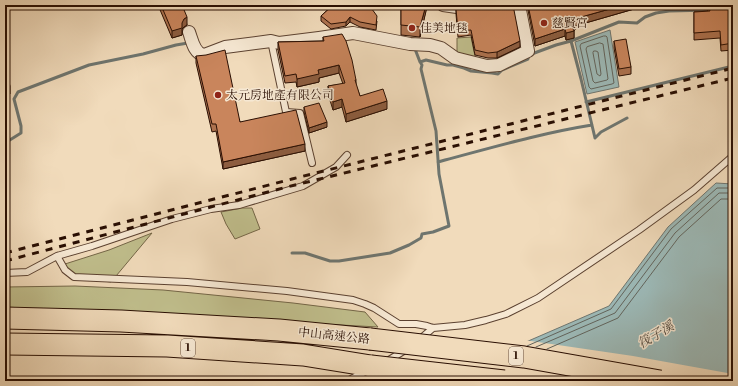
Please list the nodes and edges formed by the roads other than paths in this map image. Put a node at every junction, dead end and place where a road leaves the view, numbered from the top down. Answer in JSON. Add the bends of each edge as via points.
{"nodes":[{"id":1,"x":443,"y":5,"type":"edge"},
{"id":2,"x":467,"y":5,"type":"edge"},
{"id":3,"x":519,"y":5,"type":"edge"},
{"id":4,"x":189,"y":32,"type":"dead end"},
{"id":5,"x":271,"y":41,"type":"junction"},
{"id":6,"x":347,"y":155,"type":"dead end"},
{"id":7,"x":733,"y":156,"type":"edge"},
{"id":8,"x":312,"y":163,"type":"dead end"},
{"id":9,"x":57,"y":256,"type":"junction"},
{"id":10,"x":5,"y":272,"type":"edge"},
{"id":11,"x":5,"y":318,"type":"edge"},
{"id":12,"x":434,"y":328,"type":"junction"},
{"id":13,"x":5,"y":344,"type":"edge"},
{"id":14,"x":347,"y":381,"type":"edge"},
{"id":15,"x":504,"y":381,"type":"edge"},
{"id":16,"x":660,"y":381,"type":"edge"}],
"edges":[{"from":1,"to":2,"type":"street"},
{"from":3,"to":5,"type":"street","via":[[528,51],[499,65],[487,66],[455,58],[441,48],[430,45],[410,44],[353,33],[280,43]]},
{"from":4,"to":5,"type":"street","via":[[200,55],[225,47]]},
{"from":5,"to":8,"type":"lane","via":[[286,112],[300,113]]},
{"from":6,"to":9,"type":"lane","via":[[336,166],[303,186],[239,205],[172,219]]},
{"from":7,"to":12,"type":"lane","via":[[694,190],[538,298],[506,314],[486,320]]},
{"from":9,"to":10,"type":"lane","via":[[27,272]]},
{"from":9,"to":12,"type":"lane","via":[[65,270],[74,277],[187,282],[353,300],[374,308],[399,324]]},
{"from":11,"to":16,"type":"highway","name":"中山高速公路","number":"1","bridge":true,"via":[[121,321],[279,330],[524,357]]},
{"from":12,"to":14,"type":"lane","via":[[383,363]]},
{"from":13,"to":15,"type":"highway","name":"中山高速公路","number":"1","bridge":true,"via":[[166,346],[303,355],[371,366]]}]}
